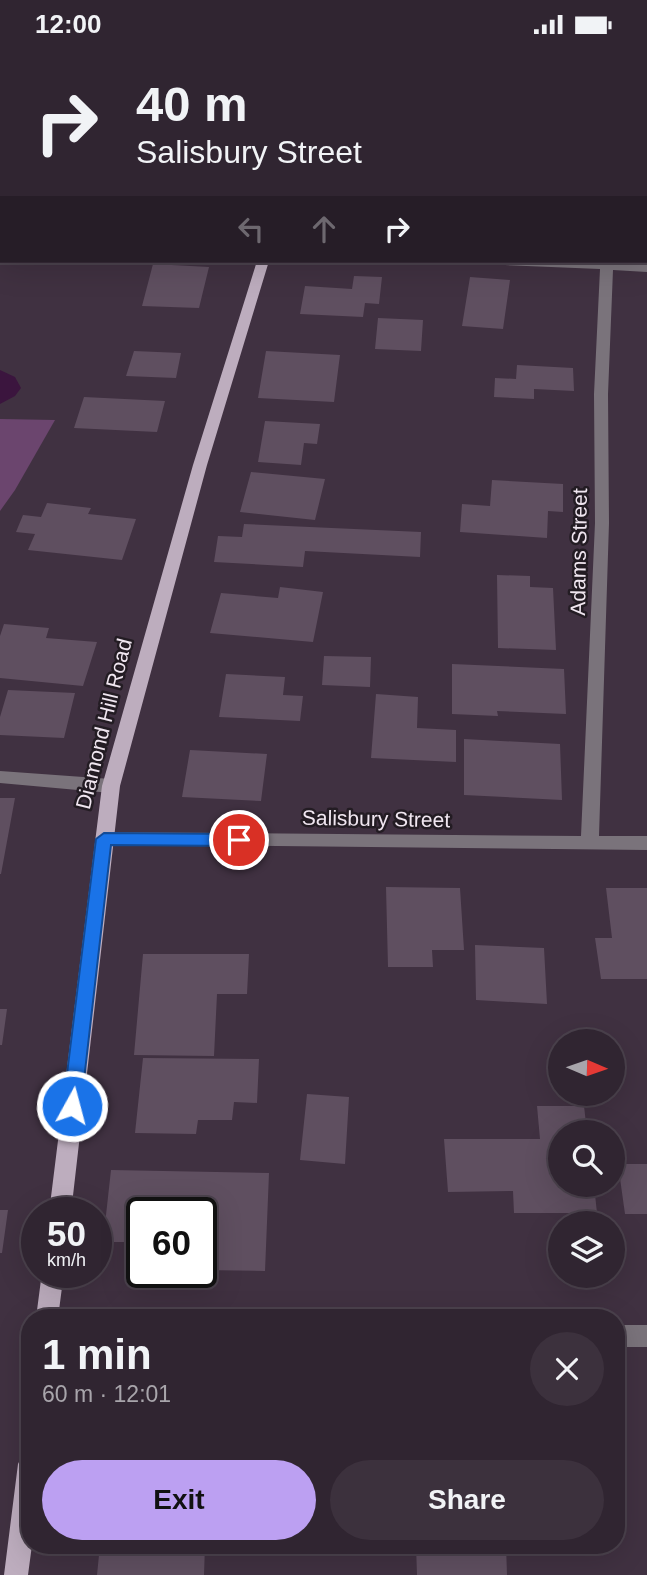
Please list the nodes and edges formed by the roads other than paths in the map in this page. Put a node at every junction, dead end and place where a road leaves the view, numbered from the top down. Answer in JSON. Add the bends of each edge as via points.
{"nodes":[{"id":1,"x":262,"y":263,"type":"edge"},
{"id":2,"x":607,"y":263,"type":"edge"},
{"id":3,"x":647,"y":268,"type":"edge"},
{"id":4,"x":0,"y":777,"type":"edge"},
{"id":5,"x":111,"y":786,"type":"junction"},
{"id":6,"x":104,"y":839,"type":"junction"},
{"id":7,"x":647,"y":843,"type":"edge"},
{"id":8,"x":590,"y":844,"type":"junction"},
{"id":9,"x":62,"y":1197,"type":"edge"},
{"id":10,"x":51,"y":1288,"type":"edge"},
{"id":11,"x":48,"y":1309,"type":"edge"},
{"id":12,"x":625,"y":1336,"type":"edge"},
{"id":13,"x":647,"y":1336,"type":"edge"},
{"id":14,"x":21,"y":1535,"type":"edge"},
{"id":15,"x":16,"y":1575,"type":"edge"}],
"edges":[{"from":1,"to":5,"type":"main road","name":"Diamond Hill Road","via":[[200,465]]},
{"from":2,"to":3,"type":"street"},
{"from":2,"to":8,"type":"street","name":"Adams Street"},
{"from":4,"to":5,"type":"street"},
{"from":5,"to":6,"type":"main road","name":"Diamond Hill Road"},
{"from":6,"to":8,"type":"street","name":"Salisbury Street"},
{"from":6,"to":9,"type":"main road","name":"Diamond Hill Road"},
{"from":7,"to":8,"type":"street","name":"Salisbury Street"},
{"from":10,"to":11,"type":"main road"},
{"from":12,"to":13,"type":"street"},
{"from":14,"to":15,"type":"main road"}]}
